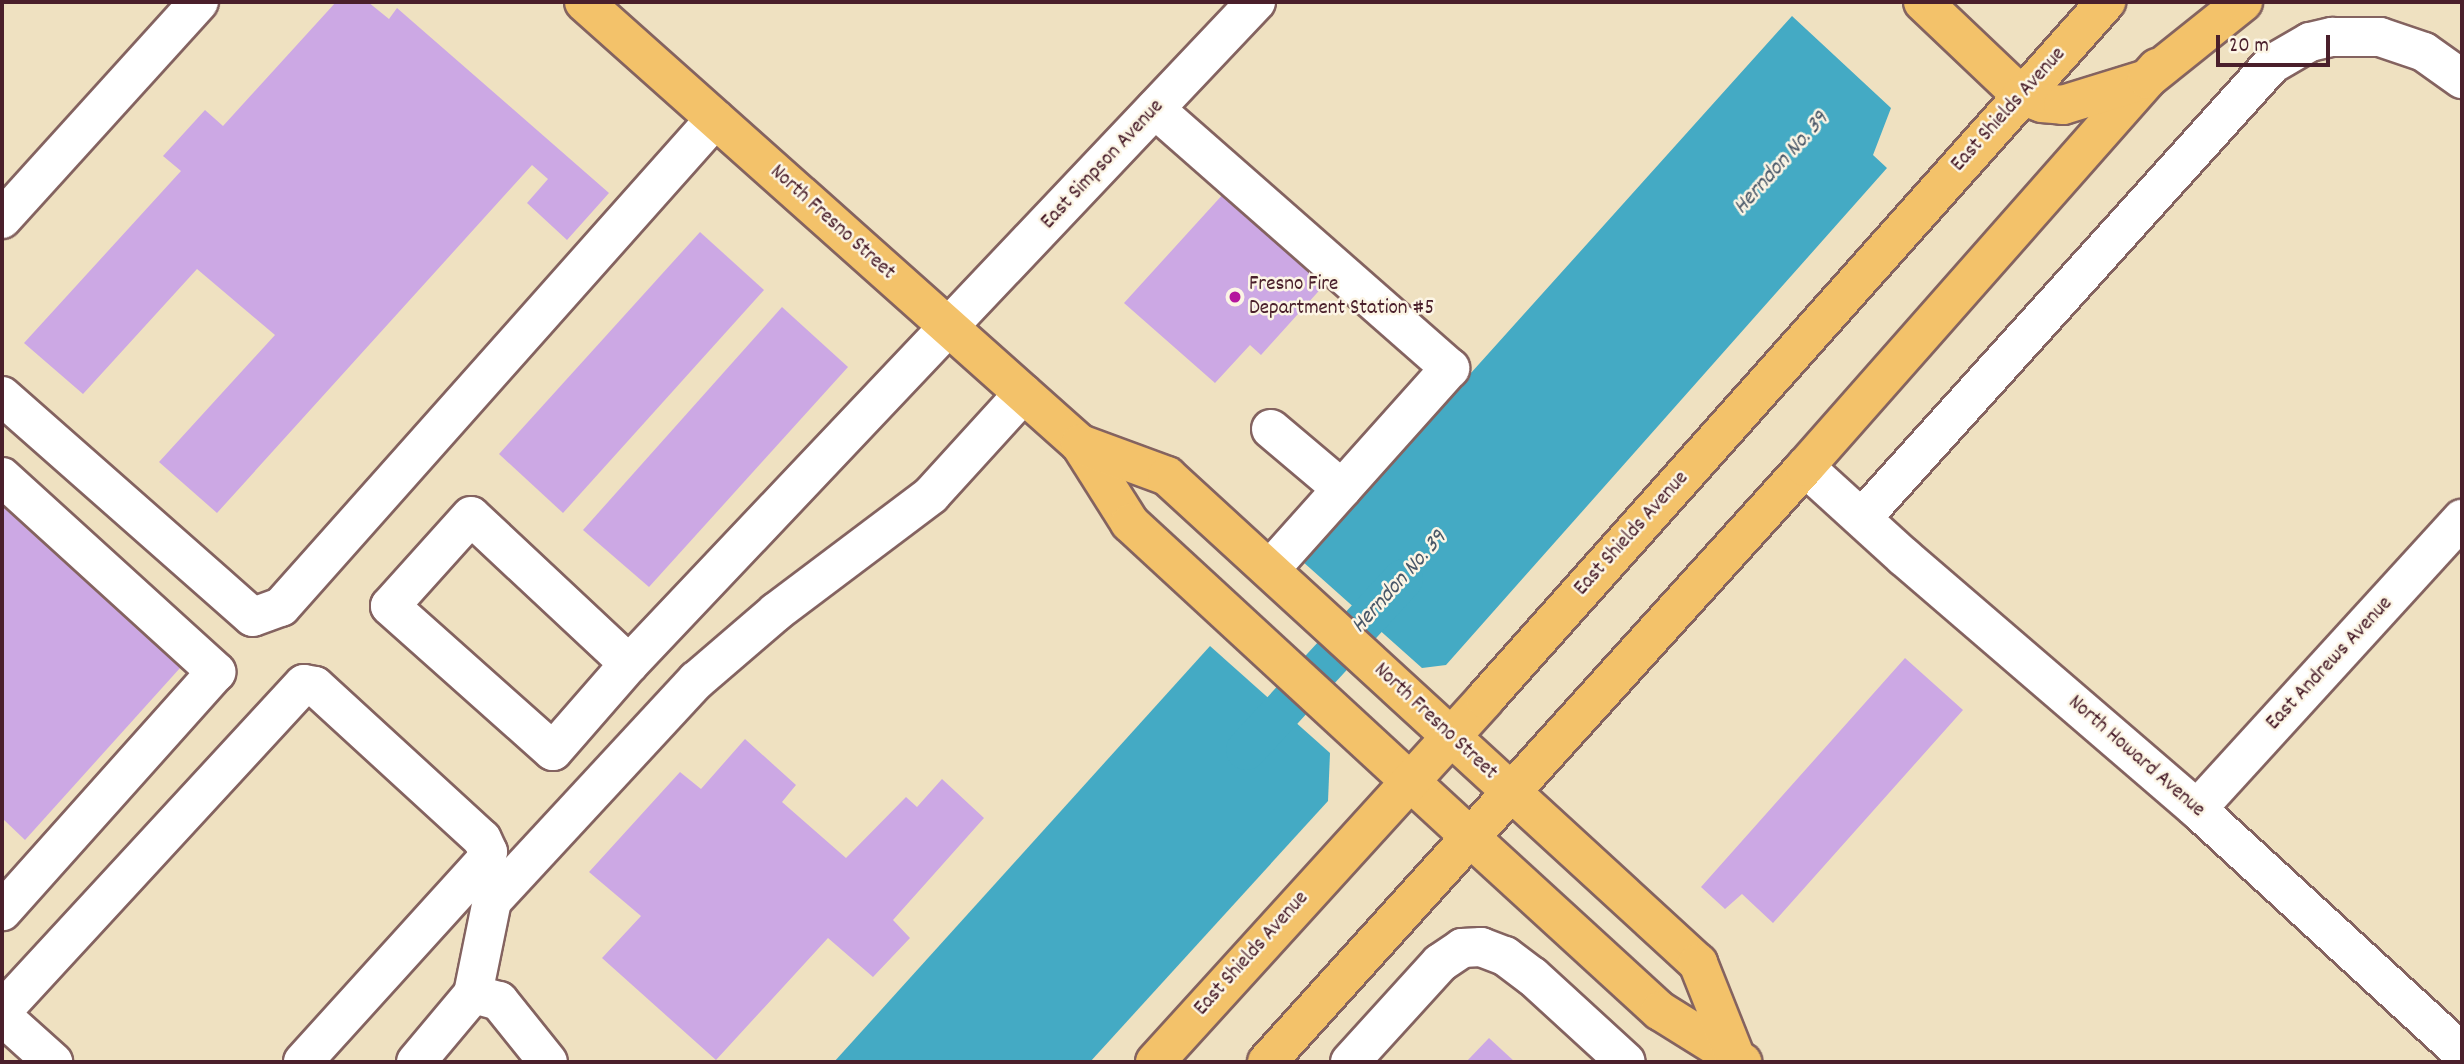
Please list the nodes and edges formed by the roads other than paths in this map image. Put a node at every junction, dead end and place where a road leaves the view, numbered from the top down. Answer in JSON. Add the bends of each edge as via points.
{"nodes":[{"id":1,"x":199,"y":2,"type":"edge"},
{"id":2,"x":584,"y":2,"type":"edge"},
{"id":3,"x":1256,"y":2,"type":"edge"},
{"id":4,"x":1923,"y":2,"type":"edge"},
{"id":5,"x":2106,"y":2,"type":"edge"},
{"id":6,"x":2217,"y":2,"type":"edge"},
{"id":7,"x":2243,"y":2,"type":"edge"},
{"id":8,"x":2147,"y":79,"type":"junction"},
{"id":9,"x":2462,"y":79,"type":"edge"},
{"id":10,"x":2021,"y":94,"type":"junction"},
{"id":11,"x":1155,"y":109,"type":"junction"},
{"id":12,"x":715,"y":119,"type":"junction"},
{"id":13,"x":2,"y":219,"type":"edge"},
{"id":14,"x":949,"y":328,"type":"junction"},
{"id":15,"x":1023,"y":394,"type":"junction"},
{"id":16,"x":2,"y":396,"type":"edge"},
{"id":17,"x":1271,"y":429,"type":"dead end"},
{"id":18,"x":1080,"y":444,"type":"junction"},
{"id":19,"x":1805,"y":467,"type":"junction"},
{"id":20,"x":2,"y":477,"type":"edge"},
{"id":21,"x":1342,"y":489,"type":"junction"},
{"id":22,"x":1862,"y":517,"type":"junction"},
{"id":23,"x":2462,"y":519,"type":"edge"},
{"id":24,"x":1270,"y":569,"type":"junction"},
{"id":25,"x":629,"y":664,"type":"junction"},
{"id":26,"x":1451,"y":737,"type":"junction"},
{"id":27,"x":1410,"y":781,"type":"junction"},
{"id":28,"x":1511,"y":793,"type":"junction"},
{"id":29,"x":2197,"y":809,"type":"junction"},
{"id":30,"x":1471,"y":838,"type":"junction"},
{"id":31,"x":2,"y":911,"type":"edge"},
{"id":32,"x":474,"y":993,"type":"junction"},
{"id":33,"x":2,"y":1013,"type":"edge"},
{"id":34,"x":2462,"y":1053,"type":"edge"},
{"id":35,"x":1739,"y":1059,"type":"edge"},
{"id":36,"x":53,"y":1062,"type":"edge"},
{"id":37,"x":303,"y":1062,"type":"edge"},
{"id":38,"x":416,"y":1062,"type":"edge"},
{"id":39,"x":548,"y":1062,"type":"edge"},
{"id":40,"x":1155,"y":1062,"type":"edge"},
{"id":41,"x":1267,"y":1062,"type":"edge"},
{"id":42,"x":1350,"y":1062,"type":"edge"},
{"id":43,"x":1626,"y":1062,"type":"edge"}],
"edges":[{"from":1,"to":13,"type":"street"},
{"from":2,"to":12,"type":"main road","name":"North Fresno Street"},
{"from":3,"to":11,"type":"street","name":"East Simpson Avenue"},
{"from":4,"to":10,"type":"main road"},
{"from":5,"to":10,"type":"main road","name":"East Shields Avenue"},
{"from":6,"to":8,"type":"main road"},
{"from":7,"to":8,"type":"main road"},
{"from":8,"to":10,"type":"main road","via":[[2063,105]]},
{"from":8,"to":19,"type":"main road"},
{"from":9,"to":22,"type":"street","via":[[2424,52],[2380,37],[2332,37],[2310,43],[2272,64]]},
{"from":10,"to":26,"type":"main road","name":"East Shields Avenue"},
{"from":11,"to":14,"type":"street","name":"East Simpson Avenue"},
{"from":11,"to":21,"type":"street","via":[[1450,368]]},
{"from":12,"to":14,"type":"main road","name":"North Fresno Street"},
{"from":12,"to":16,"type":"street","via":[[281,607],[253,617]]},
{"from":14,"to":15,"type":"main road","name":"North Fresno Street"},
{"from":14,"to":25,"type":"street","name":"East Simpson Avenue"},
{"from":15,"to":18,"type":"main road","name":"North Fresno Street"},
{"from":15,"to":32,"type":"street","via":[[930,495],[776,612],[697,680],[492,901]]},
{"from":17,"to":21,"type":"street"},
{"from":18,"to":24,"type":"main road","name":"North Fresno Street","via":[[1167,477]]},
{"from":18,"to":27,"type":"main road","name":"North Fresno Street","via":[[1130,523]]},
{"from":19,"to":22,"type":"street","name":"North Howard Avenue"},
{"from":19,"to":28,"type":"main road"},
{"from":20,"to":31,"type":"street","via":[[216,672]]},
{"from":21,"to":24,"type":"street"},
{"from":22,"to":29,"type":"street","name":"North Howard Avenue"},
{"from":23,"to":29,"type":"street","name":"East Andrews Avenue"},
{"from":24,"to":26,"type":"main road","name":"North Fresno Street"},
{"from":25,"to":25,"type":"street","name":"East Simpson Avenue","via":[[553,751],[390,606],[471,516]]},
{"from":26,"to":27,"type":"main road","name":"East Shields Avenue"},
{"from":26,"to":28,"type":"main road","name":"North Fresno Street"},
{"from":27,"to":30,"type":"main road","name":"North Fresno Street"},
{"from":27,"to":40,"type":"main road","name":"East Shields Avenue"},
{"from":28,"to":30,"type":"main road"},
{"from":28,"to":35,"type":"main road","name":"North Fresno Street","via":[[1698,963]]},
{"from":29,"to":34,"type":"street","name":"North Howard Avenue"},
{"from":30,"to":35,"type":"main road","name":"North Fresno Street","via":[[1660,1011]]},
{"from":30,"to":41,"type":"main road"},
{"from":32,"to":38,"type":"street"},
{"from":32,"to":39,"type":"street","via":[[499,1001]]},
{"from":33,"to":36,"type":"street"},
{"from":33,"to":37,"type":"street","via":[[304,684],[325,695],[482,839],[488,852],[485,861]]},
{"from":42,"to":43,"type":"street","via":[[1440,963],[1462,948],[1481,947],[1505,956],[1532,975]]}]}
